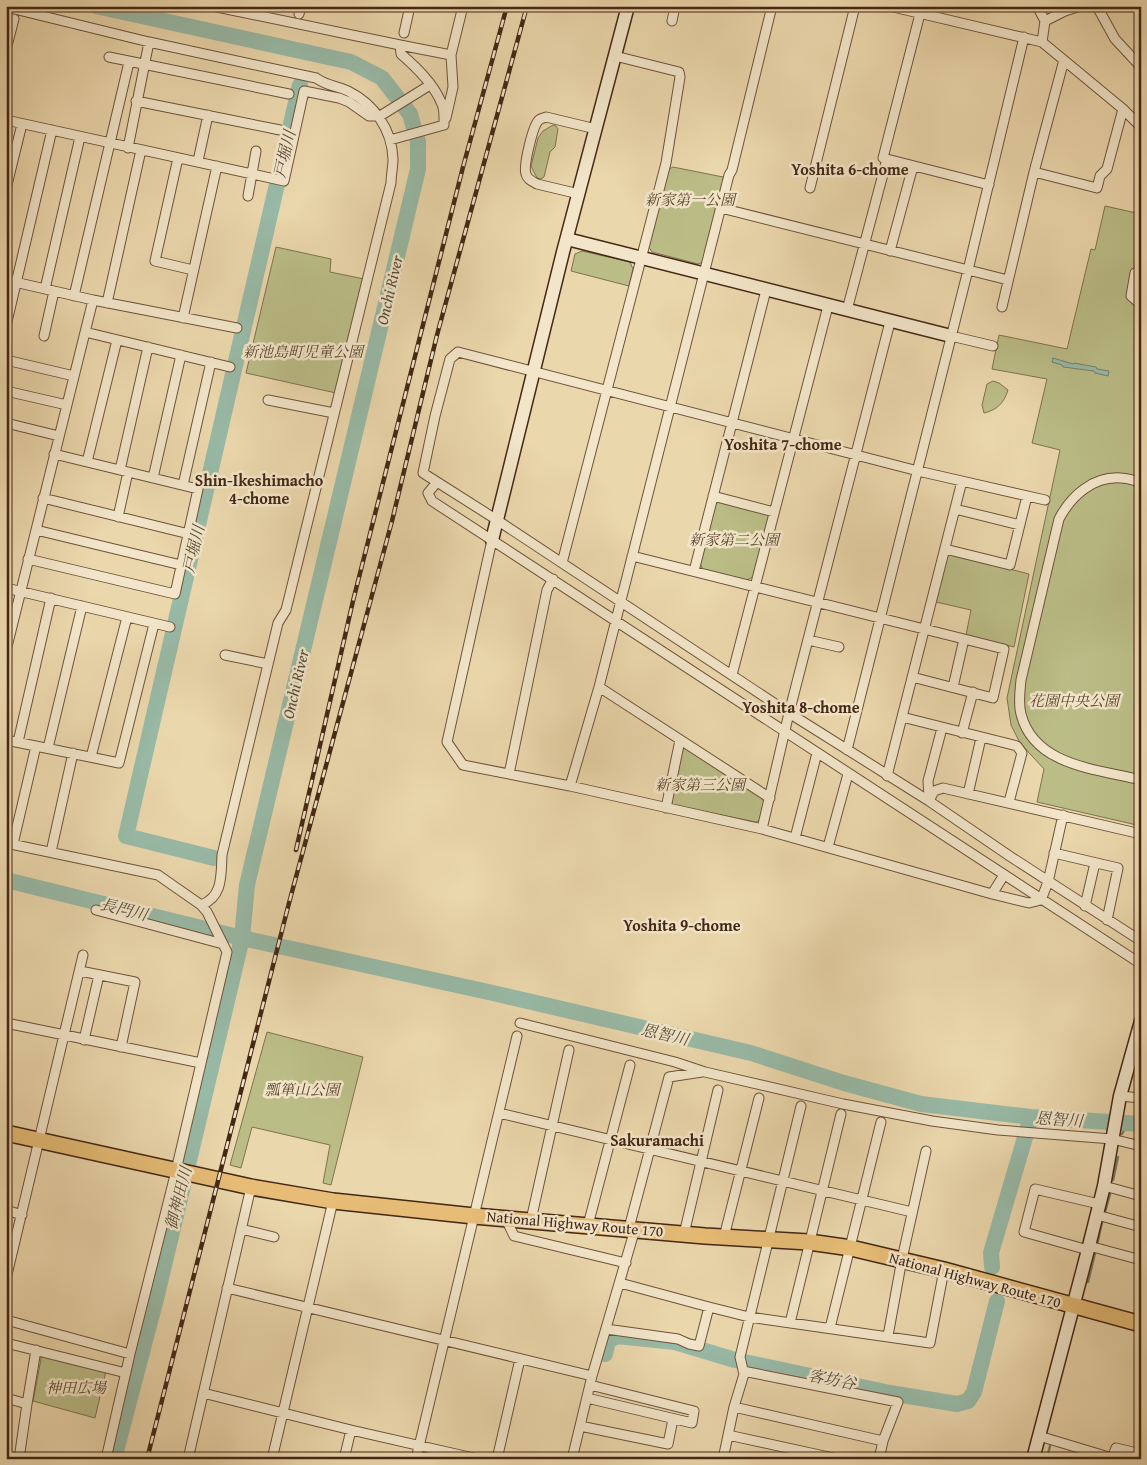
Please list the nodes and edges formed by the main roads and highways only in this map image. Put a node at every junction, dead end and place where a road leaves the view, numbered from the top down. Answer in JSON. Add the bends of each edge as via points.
{"nodes":[{"id":1,"x":6,"y":1133,"type":"edge"},
{"id":2,"x":1141,"y":1324,"type":"edge"}],
"edges":[{"from":1,"to":2,"type":"highway","name":"National Highway Route 170","via":[[251,1187],[333,1201],[851,1248]]}]}
